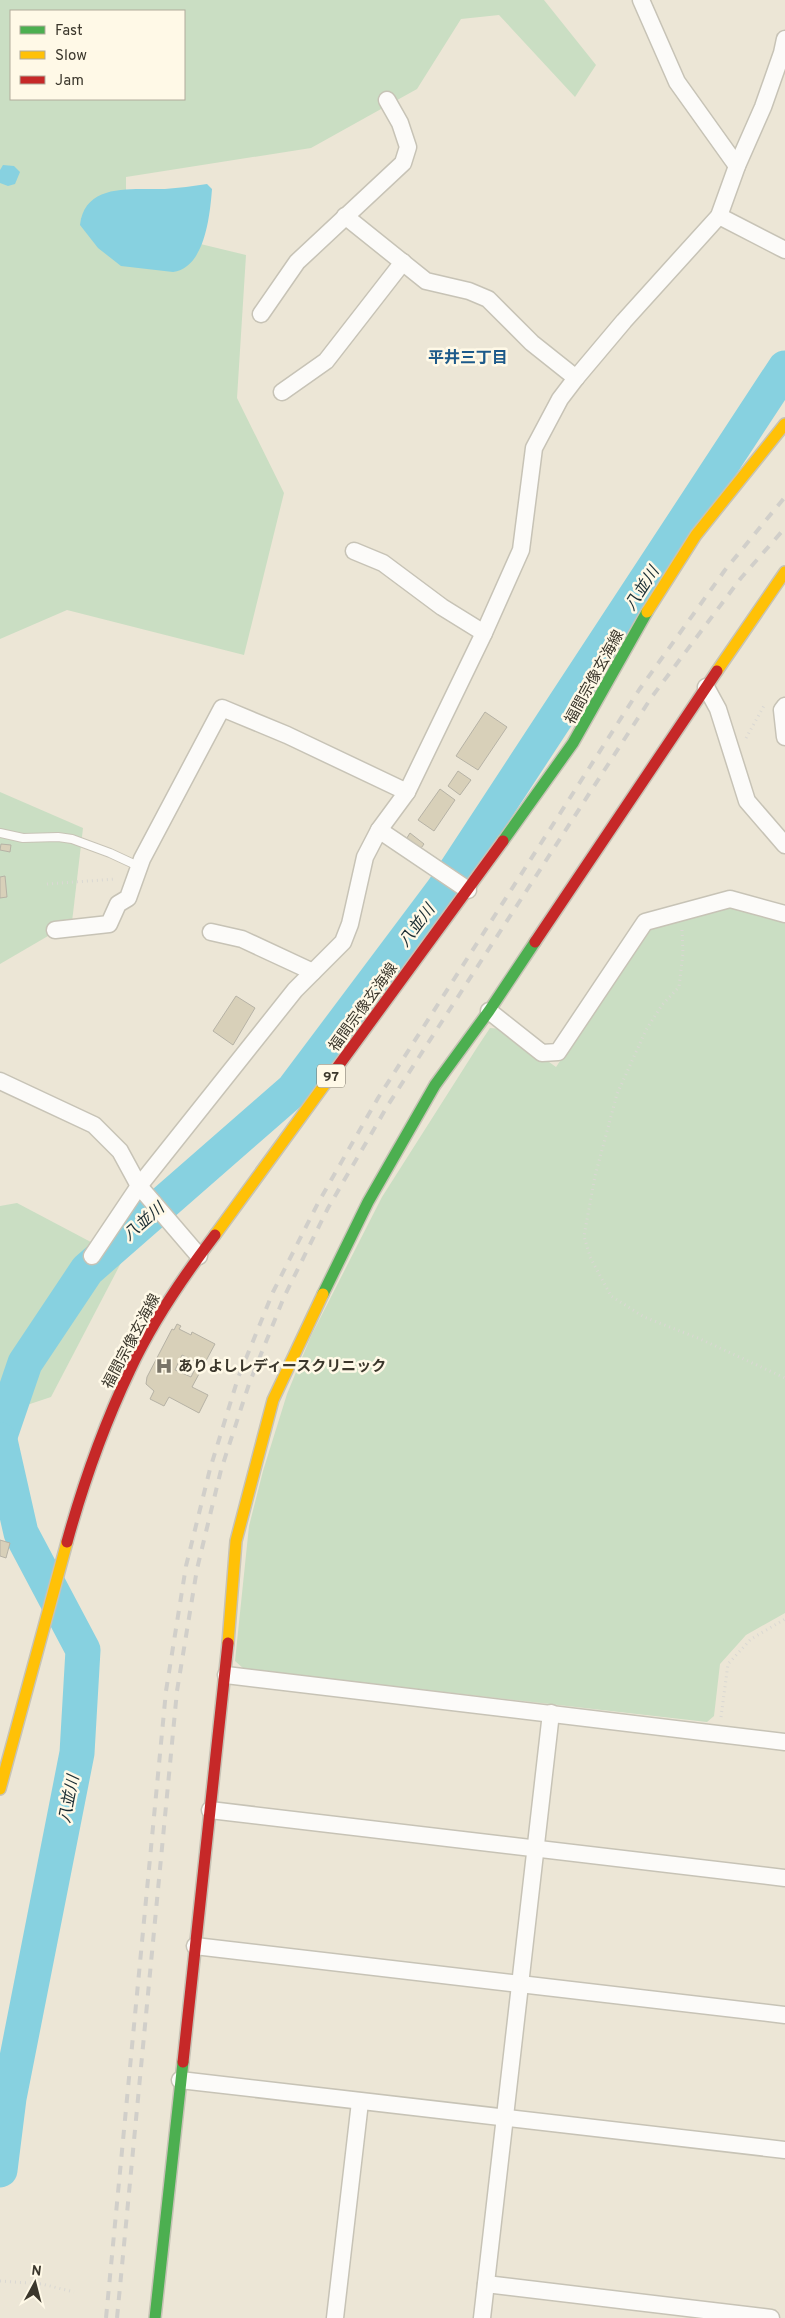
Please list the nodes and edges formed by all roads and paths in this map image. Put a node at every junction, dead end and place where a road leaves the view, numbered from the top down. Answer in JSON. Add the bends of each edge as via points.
{"nodes":[{"id":1,"x":641,"y":0,"type":"edge"},
{"id":2,"x":785,"y":39,"type":"edge"},
{"id":3,"x":387,"y":100,"type":"dead end"},
{"id":4,"x":737,"y":166,"type":"junction"},
{"id":5,"x":345,"y":216,"type":"junction"},
{"id":6,"x":720,"y":216,"type":"junction"},
{"id":7,"x":785,"y":250,"type":"edge"},
{"id":8,"x":403,"y":262,"type":"junction"},
{"id":9,"x":261,"y":314,"type":"dead end"},
{"id":10,"x":576,"y":378,"type":"junction"},
{"id":11,"x":282,"y":392,"type":"dead end"},
{"id":12,"x":785,"y":424,"type":"edge"},
{"id":13,"x":354,"y":551,"type":"dead end"},
{"id":14,"x":785,"y":572,"type":"edge"},
{"id":15,"x":484,"y":633,"type":"junction"},
{"id":16,"x":706,"y":687,"type":"junction"},
{"id":17,"x":768,"y":698,"type":"dead end"},
{"id":18,"x":785,"y":706,"type":"edge"},
{"id":19,"x":785,"y":736,"type":"edge"},
{"id":20,"x":731,"y":752,"type":"junction"},
{"id":21,"x":407,"y":792,"type":"junction"},
{"id":22,"x":379,"y":830,"type":"junction"},
{"id":23,"x":0,"y":833,"type":"edge"},
{"id":24,"x":785,"y":845,"type":"edge"},
{"id":25,"x":137,"y":872,"type":"junction"},
{"id":26,"x":47,"y":884,"type":"dead end"},
{"id":27,"x":461,"y":886,"type":"junction"},
{"id":28,"x":682,"y":912,"type":"junction"},
{"id":29,"x":785,"y":914,"type":"edge"},
{"id":30,"x":55,"y":930,"type":"dead end"},
{"id":31,"x":211,"y":932,"type":"dead end"},
{"id":32,"x":313,"y":972,"type":"junction"},
{"id":33,"x":490,"y":1011,"type":"junction"},
{"id":34,"x":0,"y":1081,"type":"edge"},
{"id":35,"x":139,"y":1186,"type":"junction"},
{"id":36,"x":92,"y":1256,"type":"dead end"},
{"id":37,"x":199,"y":1256,"type":"junction"},
{"id":38,"x":785,"y":1378,"type":"edge"},
{"id":39,"x":785,"y":1620,"type":"edge"},
{"id":40,"x":226,"y":1675,"type":"junction"},
{"id":41,"x":550,"y":1713,"type":"junction"},
{"id":42,"x":718,"y":1733,"type":"junction"},
{"id":43,"x":785,"y":1742,"type":"edge"},
{"id":44,"x":0,"y":1789,"type":"edge"},
{"id":45,"x":210,"y":1810,"type":"junction"},
{"id":46,"x":535,"y":1850,"type":"junction"},
{"id":47,"x":785,"y":1878,"type":"edge"},
{"id":48,"x":195,"y":1946,"type":"junction"},
{"id":49,"x":520,"y":1985,"type":"junction"},
{"id":50,"x":785,"y":2016,"type":"edge"},
{"id":51,"x":180,"y":2080,"type":"junction"},
{"id":52,"x":360,"y":2102,"type":"junction"},
{"id":53,"x":503,"y":2118,"type":"junction"},
{"id":54,"x":785,"y":2150,"type":"edge"},
{"id":55,"x":0,"y":2281,"type":"edge"},
{"id":56,"x":486,"y":2284,"type":"junction"},
{"id":57,"x":74,"y":2292,"type":"dead end"},
{"id":58,"x":155,"y":2318,"type":"edge"},
{"id":59,"x":335,"y":2318,"type":"edge"},
{"id":60,"x":482,"y":2318,"type":"edge"},
{"id":61,"x":771,"y":2318,"type":"edge"}],
"edges":[{"from":1,"to":4,"type":"street","via":[[677,82]]},
{"from":2,"to":4,"type":"street","via":[[763,106]]},
{"from":3,"to":5,"type":"street","via":[[408,147],[403,163]]},
{"from":4,"to":6,"type":"street"},
{"from":5,"to":8,"type":"street"},
{"from":5,"to":9,"type":"street","via":[[297,262]]},
{"from":6,"to":7,"type":"street"},
{"from":6,"to":10,"type":"street"},
{"from":8,"to":10,"type":"street","via":[[426,281],[488,299],[532,343]]},
{"from":8,"to":11,"type":"street","via":[[326,361]]},
{"from":10,"to":15,"type":"street","via":[[560,399],[534,448],[522,550]]},
{"from":12,"to":27,"type":"street","name":"福間宗像玄海線","number":"97","via":[[696,535],[655,597],[573,743]]},
{"from":13,"to":15,"type":"street","via":[[383,563],[442,607]]},
{"from":14,"to":16,"type":"street"},
{"from":15,"to":21,"type":"street"},
{"from":16,"to":20,"type":"street","via":[[718,709]]},
{"from":16,"to":33,"type":"street"},
{"from":17,"to":20,"type":"path","via":[[743,745]]},
{"from":18,"to":19,"type":"street","via":[[782,710]]},
{"from":20,"to":24,"type":"street","via":[[747,801]]},
{"from":21,"to":22,"type":"street"},
{"from":21,"to":25,"type":"street","via":[[222,708]]},
{"from":22,"to":27,"type":"street"},
{"from":22,"to":32,"type":"street","via":[[366,857],[343,942]]},
{"from":23,"to":25,"type":"lane","via":[[22,838],[72,839],[110,853]]},
{"from":25,"to":26,"type":"path"},
{"from":25,"to":30,"type":"street","via":[[128,898],[118,904],[109,924]]},
{"from":27,"to":37,"type":"street","name":"福間宗像玄海線","number":"97"},
{"from":28,"to":29,"type":"street","via":[[730,899]]},
{"from":28,"to":33,"type":"street","via":[[645,922],[558,1052],[542,1053]]},
{"from":28,"to":38,"type":"path","via":[[683,953],[679,988],[662,1005],[646,1030],[617,1094],[595,1176],[584,1236],[590,1257],[612,1296],[644,1317]]},
{"from":31,"to":32,"type":"street","via":[[242,939]]},
{"from":32,"to":35,"type":"street","via":[[295,990]]},
{"from":33,"to":40,"type":"street","via":[[435,1085],[368,1202],[273,1400],[236,1541]]},
{"from":34,"to":35,"type":"street","via":[[94,1125],[120,1151]]},
{"from":35,"to":36,"type":"street"},
{"from":35,"to":37,"type":"street"},
{"from":37,"to":44,"type":"street","name":"福間宗像玄海線","number":"97","via":[[156,1321],[107,1422],[73,1521]]},
{"from":39,"to":42,"type":"path","via":[[751,1639],[728,1664]]},
{"from":40,"to":41,"type":"street"},
{"from":40,"to":45,"type":"street"},
{"from":41,"to":42,"type":"street"},
{"from":41,"to":46,"type":"street"},
{"from":42,"to":43,"type":"street"},
{"from":45,"to":46,"type":"street"},
{"from":45,"to":48,"type":"street"},
{"from":46,"to":47,"type":"street"},
{"from":46,"to":49,"type":"street"},
{"from":48,"to":49,"type":"street"},
{"from":48,"to":51,"type":"street"},
{"from":49,"to":50,"type":"street"},
{"from":49,"to":53,"type":"street"},
{"from":51,"to":52,"type":"street"},
{"from":51,"to":58,"type":"street"},
{"from":52,"to":53,"type":"street"},
{"from":52,"to":59,"type":"street"},
{"from":53,"to":54,"type":"street"},
{"from":53,"to":56,"type":"street"},
{"from":55,"to":57,"type":"path","via":[[42,2284]]},
{"from":56,"to":60,"type":"street"},
{"from":56,"to":61,"type":"street"}]}
